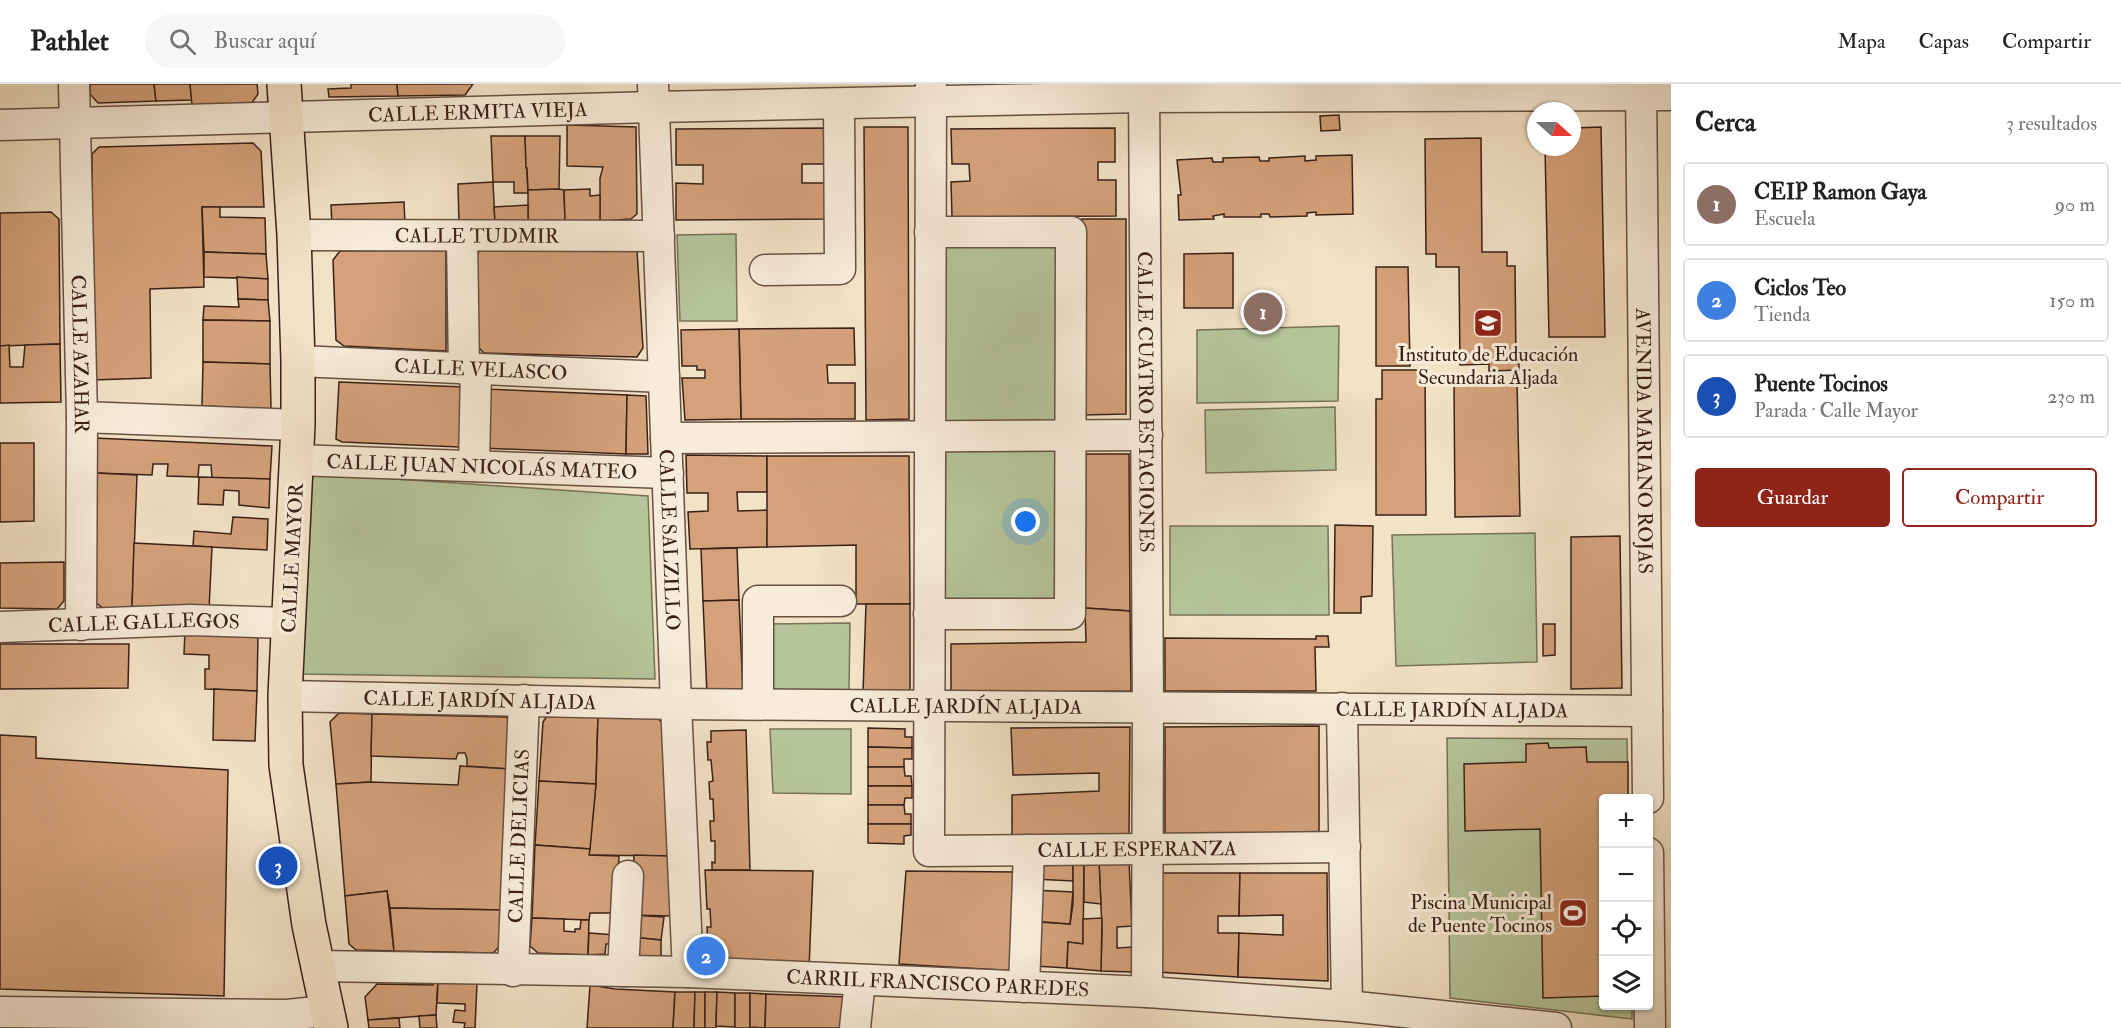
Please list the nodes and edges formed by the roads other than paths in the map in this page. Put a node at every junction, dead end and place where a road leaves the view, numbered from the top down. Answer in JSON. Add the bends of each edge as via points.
{"nodes":[{"id":1,"x":74,"y":84,"type":"edge"},
{"id":2,"x":284,"y":84,"type":"edge"},
{"id":3,"x":1641,"y":89,"type":"edge"},
{"id":4,"x":1144,"y":91,"type":"edge"},
{"id":5,"x":931,"y":94,"type":"edge"},
{"id":6,"x":1671,"y":95,"type":"edge"},
{"id":7,"x":654,"y":96,"type":"edge"},
{"id":8,"x":840,"y":104,"type":"junction"},
{"id":9,"x":286,"y":116,"type":"junction"},
{"id":10,"x":76,"y":124,"type":"junction"},
{"id":11,"x":0,"y":125,"type":"edge"},
{"id":12,"x":930,"y":232,"type":"junction"},
{"id":13,"x":294,"y":235,"type":"junction"},
{"id":14,"x":462,"y":236,"type":"junction"},
{"id":15,"x":659,"y":236,"type":"junction"},
{"id":16,"x":765,"y":270,"type":"dead end"},
{"id":17,"x":298,"y":361,"type":"junction"},
{"id":18,"x":470,"y":369,"type":"junction"},
{"id":19,"x":664,"y":377,"type":"junction"},
{"id":20,"x":82,"y":417,"type":"junction"},
{"id":21,"x":298,"y":425,"type":"junction"},
{"id":22,"x":1147,"y":435,"type":"junction"},
{"id":23,"x":930,"y":436,"type":"junction"},
{"id":24,"x":1070,"y":436,"type":"junction"},
{"id":25,"x":666,"y":438,"type":"junction"},
{"id":26,"x":296,"y":460,"type":"junction"},
{"id":27,"x":474,"y":466,"type":"junction"},
{"id":28,"x":668,"y":473,"type":"junction"},
{"id":29,"x":841,"y":601,"type":"dead end"},
{"id":30,"x":929,"y":614,"type":"junction"},
{"id":31,"x":288,"y":623,"type":"junction"},
{"id":32,"x":81,"y":625,"type":"junction"},
{"id":33,"x":0,"y":627,"type":"edge"},
{"id":34,"x":285,"y":696,"type":"junction"},
{"id":35,"x":524,"y":700,"type":"junction"},
{"id":36,"x":676,"y":704,"type":"junction"},
{"id":37,"x":758,"y":704,"type":"junction"},
{"id":38,"x":928,"y":705,"type":"junction"},
{"id":39,"x":1148,"y":705,"type":"junction"},
{"id":40,"x":1342,"y":708,"type":"junction"},
{"id":41,"x":1647,"y":711,"type":"junction"},
{"id":42,"x":1648,"y":794,"type":"edge"},
{"id":43,"x":1345,"y":847,"type":"junction"},
{"id":44,"x":1147,"y":849,"type":"junction"},
{"id":45,"x":1029,"y":850,"type":"junction"},
{"id":46,"x":627,"y":876,"type":"dead end"},
{"id":47,"x":1649,"y":902,"type":"edge"},
{"id":48,"x":317,"y":966,"type":"junction"},
{"id":49,"x":513,"y":970,"type":"junction"},
{"id":50,"x":624,"y":971,"type":"junction"},
{"id":51,"x":688,"y":972,"type":"junction"},
{"id":52,"x":860,"y":980,"type":"junction"},
{"id":53,"x":1024,"y":987,"type":"junction"},
{"id":54,"x":1147,"y":992,"type":"junction"},
{"id":55,"x":1347,"y":1006,"type":"junction"},
{"id":56,"x":0,"y":1012,"type":"edge"},
{"id":57,"x":329,"y":1019,"type":"edge"},
{"id":58,"x":101,"y":1021,"type":"edge"},
{"id":59,"x":287,"y":1022,"type":"edge"},
{"id":60,"x":855,"y":1028,"type":"edge"},
{"id":61,"x":1556,"y":1028,"type":"edge"},
{"id":62,"x":1650,"y":1028,"type":"edge"}],
"edges":[{"from":1,"to":10,"type":"street","name":"CALLE AZAHAR"},
{"from":2,"to":9,"type":"main road","name":"CALLE MAYOR"},
{"from":3,"to":4,"type":"street","name":"CALLE ERMITA VIEJA"},
{"from":3,"to":6,"type":"street","name":"CALLE ERMITA VIEJA"},
{"from":3,"to":41,"type":"street","name":"AVENIDA MARIANO ROJAS"},
{"from":4,"to":5,"type":"street","name":"CALLE ERMITA VIEJA"},
{"from":4,"to":22,"type":"street","name":"CALLE CUATRO ESTACIONES"},
{"from":5,"to":8,"type":"street","name":"CALLE ERMITA VIEJA"},
{"from":5,"to":12,"type":"street"},
{"from":7,"to":8,"type":"street","name":"CALLE ERMITA VIEJA"},
{"from":7,"to":9,"type":"street","name":"CALLE ERMITA VIEJA"},
{"from":7,"to":15,"type":"street","name":"CALLE SALZILLO"},
{"from":8,"to":16,"type":"street","via":[[840,269]]},
{"from":9,"to":10,"type":"street","name":"CALLE ERMITA VIEJA"},
{"from":9,"to":13,"type":"main road","name":"CALLE MAYOR"},
{"from":10,"to":11,"type":"street","name":"CALLE ERMITA VIEJA"},
{"from":10,"to":20,"type":"street","name":"CALLE AZAHAR"},
{"from":12,"to":23,"type":"street"},
{"from":12,"to":24,"type":"street","via":[[1071,232]]},
{"from":13,"to":14,"type":"street","name":"CALLE TUDMIR"},
{"from":13,"to":17,"type":"main road","name":"CALLE MAYOR"},
{"from":14,"to":15,"type":"street","name":"CALLE TUDMIR"},
{"from":14,"to":18,"type":"street"},
{"from":15,"to":19,"type":"street","name":"CALLE SALZILLO"},
{"from":17,"to":18,"type":"street","name":"CALLE VELASCO"},
{"from":17,"to":21,"type":"main road","name":"CALLE MAYOR"},
{"from":18,"to":19,"type":"street","name":"CALLE VELASCO"},
{"from":18,"to":27,"type":"street"},
{"from":19,"to":25,"type":"street","name":"CALLE SALZILLO"},
{"from":20,"to":21,"type":"street"},
{"from":20,"to":32,"type":"street","name":"CALLE AZAHAR"},
{"from":21,"to":26,"type":"main road","name":"CALLE MAYOR"},
{"from":22,"to":24,"type":"street"},
{"from":22,"to":39,"type":"street","name":"CALLE CUATRO ESTACIONES"},
{"from":23,"to":24,"type":"street"},
{"from":23,"to":25,"type":"street"},
{"from":23,"to":30,"type":"street"},
{"from":24,"to":30,"type":"street","via":[[1070,614]]},
{"from":25,"to":28,"type":"street","name":"CALLE SALZILLO"},
{"from":26,"to":27,"type":"street","name":"CALLE JUAN NICOLÁS MATEO"},
{"from":26,"to":31,"type":"main road","name":"CALLE MAYOR"},
{"from":27,"to":28,"type":"street","name":"CALLE JUAN NICOLÁS MATEO"},
{"from":28,"to":36,"type":"street","name":"CALLE SALZILLO"},
{"from":29,"to":37,"type":"street","via":[[758,601]]},
{"from":30,"to":38,"type":"street"},
{"from":31,"to":32,"type":"street","name":"CALLE GALLEGOS","via":[[190,620]]},
{"from":31,"to":34,"type":"main road","name":"CALLE MAYOR"},
{"from":32,"to":33,"type":"street","name":"CALLE GALLEGOS"},
{"from":34,"to":35,"type":"street","name":"CALLE JARDÍN ALJADA"},
{"from":34,"to":48,"type":"main road","name":"CALLE MAYOR","via":[[290,804]]},
{"from":35,"to":36,"type":"street","name":"CALLE JARDÍN ALJADA"},
{"from":35,"to":49,"type":"street","name":"CALLE DELICIAS"},
{"from":36,"to":37,"type":"street","name":"CALLE JARDÍN ALJADA"},
{"from":36,"to":51,"type":"street","name":"CALLE SALZILLO"},
{"from":37,"to":38,"type":"street","name":"CALLE JARDÍN ALJADA"},
{"from":38,"to":39,"type":"street","name":"CALLE JARDÍN ALJADA"},
{"from":38,"to":45,"type":"street","name":"CALLE ESPERANZA","via":[[929,851]]},
{"from":39,"to":40,"type":"street","name":"CALLE JARDÍN ALJADA"},
{"from":39,"to":44,"type":"street","name":"CALLE CUATRO ESTACIONES"},
{"from":40,"to":41,"type":"street","name":"CALLE JARDÍN ALJADA"},
{"from":40,"to":43,"type":"street"},
{"from":41,"to":42,"type":"street","name":"AVENIDA MARIANO ROJAS"},
{"from":43,"to":44,"type":"street","name":"CALLE ESPERANZA"},
{"from":43,"to":55,"type":"street"},
{"from":44,"to":45,"type":"street","name":"CALLE ESPERANZA"},
{"from":44,"to":54,"type":"street","name":"CALLE CUATRO ESTACIONES"},
{"from":45,"to":53,"type":"street"},
{"from":46,"to":50,"type":"street"},
{"from":47,"to":62,"type":"street"},
{"from":48,"to":49,"type":"street","name":"CARRIL FRANCISCO PAREDES"},
{"from":48,"to":57,"type":"main road","name":"CALLE MAYOR"},
{"from":49,"to":50,"type":"street","name":"CARRIL FRANCISCO PAREDES"},
{"from":50,"to":51,"type":"street","name":"CARRIL FRANCISCO PAREDES"},
{"from":51,"to":52,"type":"street","name":"CARRIL FRANCISCO PAREDES"},
{"from":52,"to":53,"type":"street","name":"CARRIL FRANCISCO PAREDES"},
{"from":52,"to":60,"type":"street"},
{"from":53,"to":54,"type":"street","name":"CARRIL FRANCISCO PAREDES"},
{"from":54,"to":55,"type":"street","name":"CARRIL FRANCISCO PAREDES"},
{"from":55,"to":61,"type":"street","name":"CARRIL FRANCISCO PAREDES"},
{"from":56,"to":58,"type":"street"},
{"from":57,"to":59,"type":"street"},
{"from":58,"to":59,"type":"street"}]}
